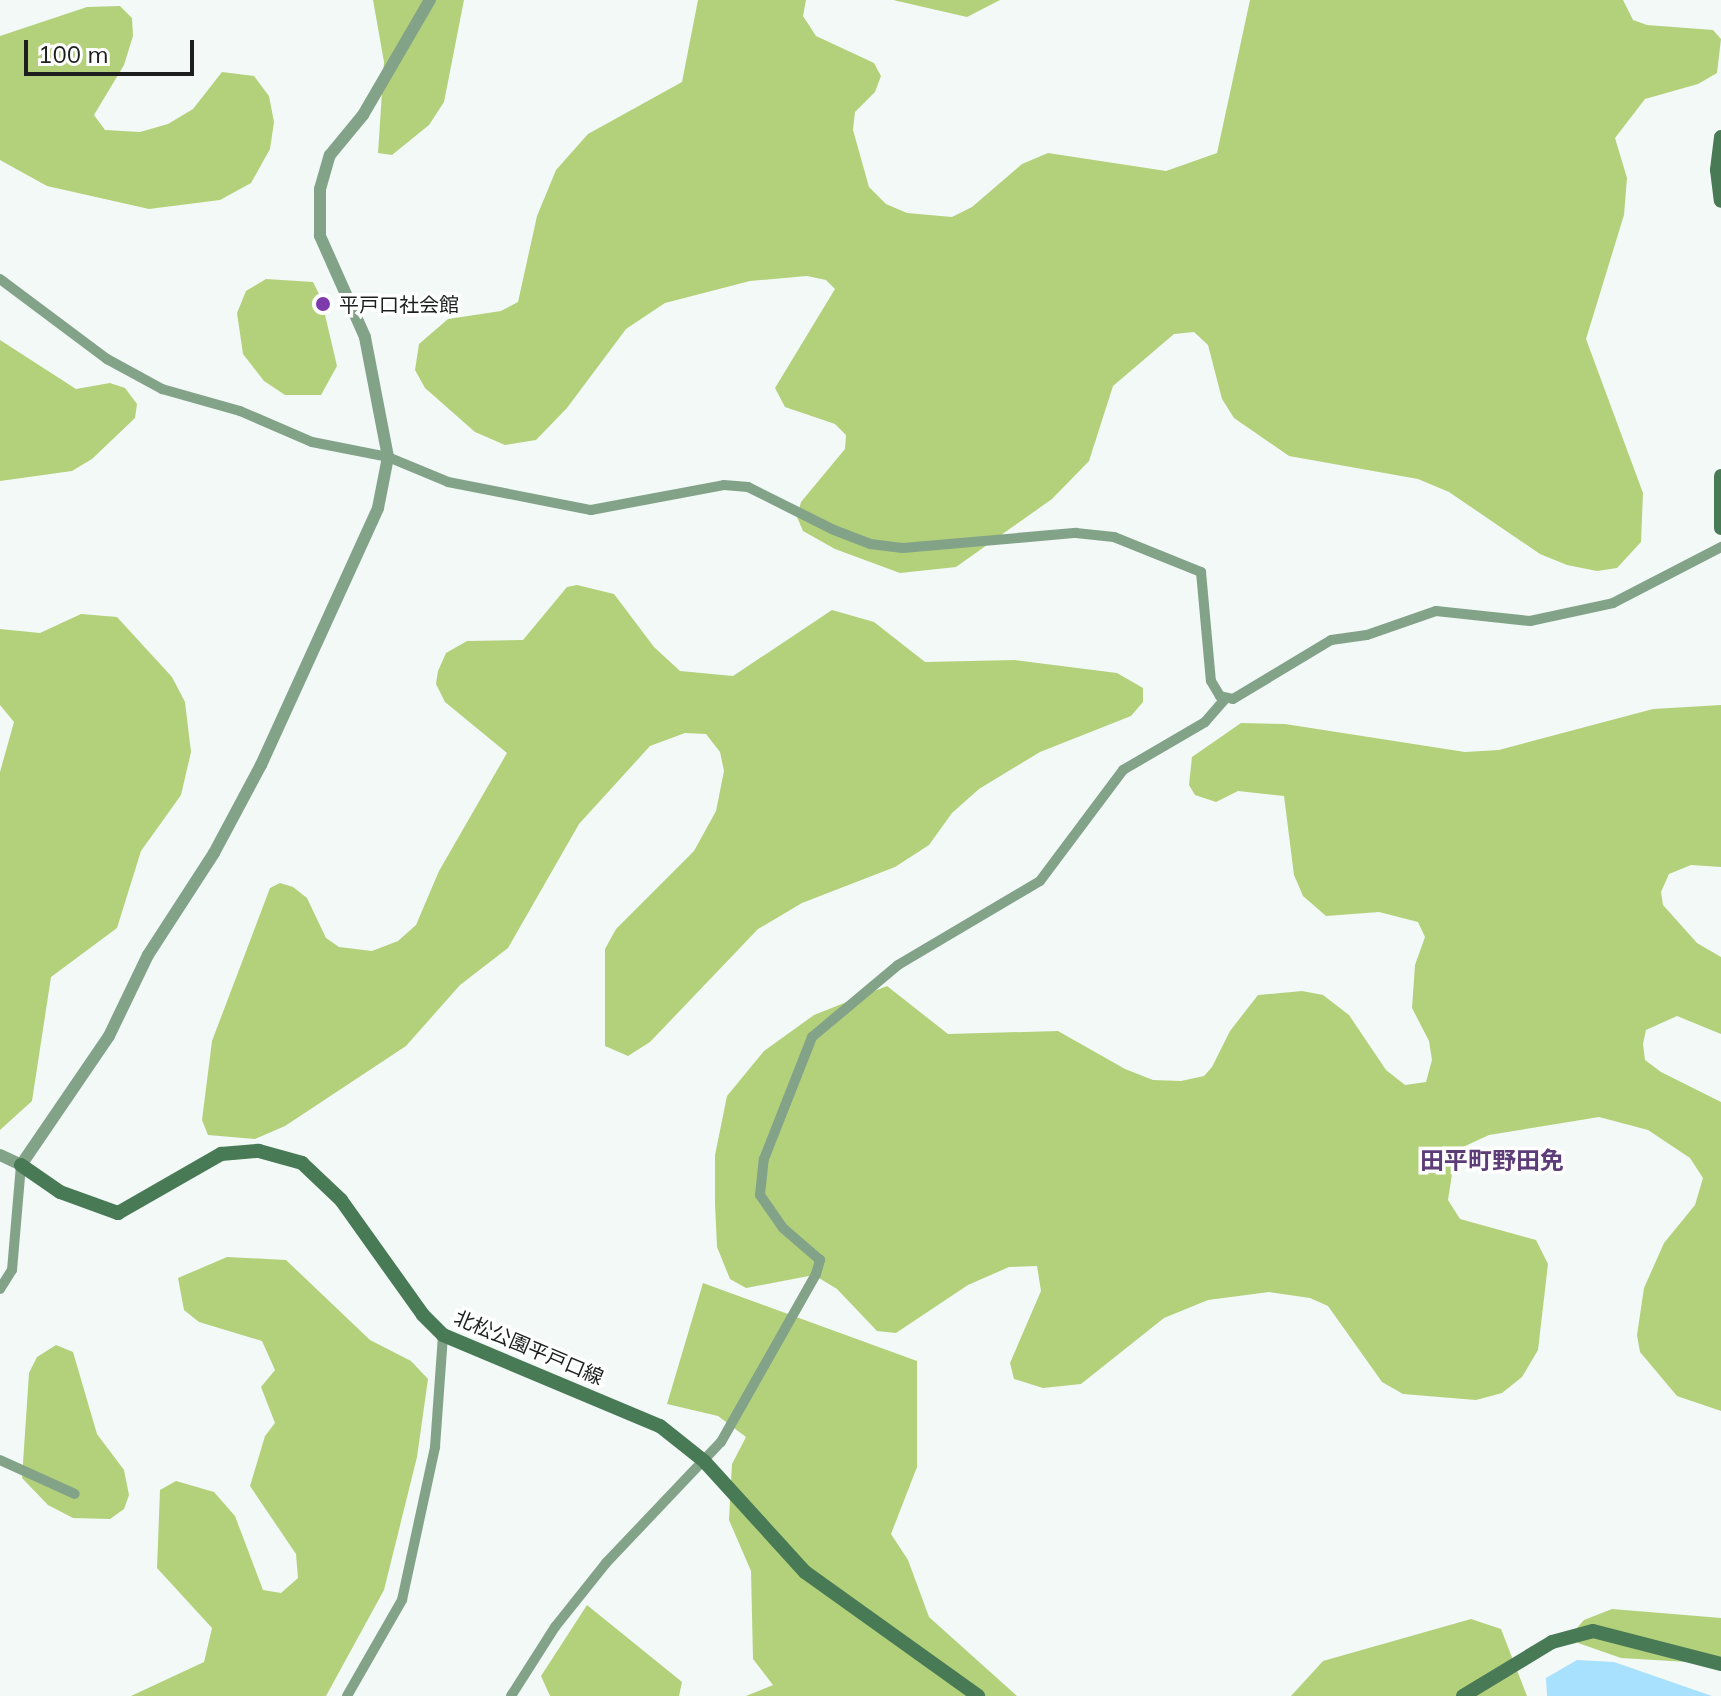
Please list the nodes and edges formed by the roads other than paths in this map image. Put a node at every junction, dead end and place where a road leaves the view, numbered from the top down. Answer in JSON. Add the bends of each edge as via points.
{"nodes":[{"id":1,"x":430,"y":0,"type":"edge"},
{"id":2,"x":1721,"y":137,"type":"edge"},
{"id":3,"x":1721,"y":201,"type":"edge"},
{"id":4,"x":0,"y":279,"type":"edge"},
{"id":5,"x":388,"y":457,"type":"junction"},
{"id":6,"x":1721,"y":476,"type":"edge"},
{"id":7,"x":1721,"y":528,"type":"edge"},
{"id":8,"x":1721,"y":547,"type":"edge"},
{"id":9,"x":1226,"y":698,"type":"junction"},
{"id":10,"x":0,"y":1155,"type":"edge"},
{"id":11,"x":21,"y":1165,"type":"junction"},
{"id":12,"x":0,"y":1289,"type":"edge"},
{"id":13,"x":443,"y":1335,"type":"junction"},
{"id":14,"x":0,"y":1460,"type":"edge"},
{"id":15,"x":704,"y":1461,"type":"junction"},
{"id":16,"x":75,"y":1494,"type":"dead end"},
{"id":17,"x":1721,"y":1664,"type":"edge"},
{"id":18,"x":347,"y":1696,"type":"edge"},
{"id":19,"x":511,"y":1696,"type":"edge"},
{"id":20,"x":978,"y":1696,"type":"edge"},
{"id":21,"x":1463,"y":1696,"type":"edge"}],
"edges":[{"from":1,"to":5,"type":"street","via":[[378,93],[330,155],[320,189],[320,236],[365,337]]},
{"from":2,"to":3,"type":"main road"},
{"from":4,"to":5,"type":"street","via":[[107,359],[162,389],[240,411],[312,442]]},
{"from":5,"to":9,"type":"street","via":[[448,482],[591,510],[724,485],[748,487],[834,530],[903,548],[1076,533],[1114,537],[1201,572],[1211,681]]},
{"from":5,"to":11,"type":"street","via":[[378,508],[261,765],[214,853],[148,955],[101,1049]]},
{"from":6,"to":7,"type":"main road"},
{"from":8,"to":9,"type":"street","via":[[1613,603],[1530,621],[1436,611],[1367,635],[1331,640],[1248,693]]},
{"from":9,"to":15,"type":"street","via":[[1205,722],[1123,770],[1040,881],[898,965],[812,1037],[764,1159],[760,1195],[783,1228],[820,1260],[804,1300],[743,1409]]},
{"from":10,"to":11,"type":"street"},
{"from":11,"to":12,"type":"street","via":[[12,1270]]},
{"from":11,"to":13,"type":"main road","name":"北松公園平戸口線","via":[[60,1192],[118,1213],[221,1154],[284,1156],[320,1176]]},
{"from":13,"to":15,"type":"main road","name":"北松公園平戸口線","via":[[660,1426]]},
{"from":13,"to":18,"type":"street","via":[[435,1447],[402,1600]]},
{"from":14,"to":16,"type":"street"},
{"from":15,"to":19,"type":"street","via":[[606,1563],[555,1627]]},
{"from":15,"to":20,"type":"main road","name":"北松公園平戸口線","via":[[805,1572]]},
{"from":17,"to":21,"type":"main road","via":[[1593,1631],[1552,1642]]}]}
